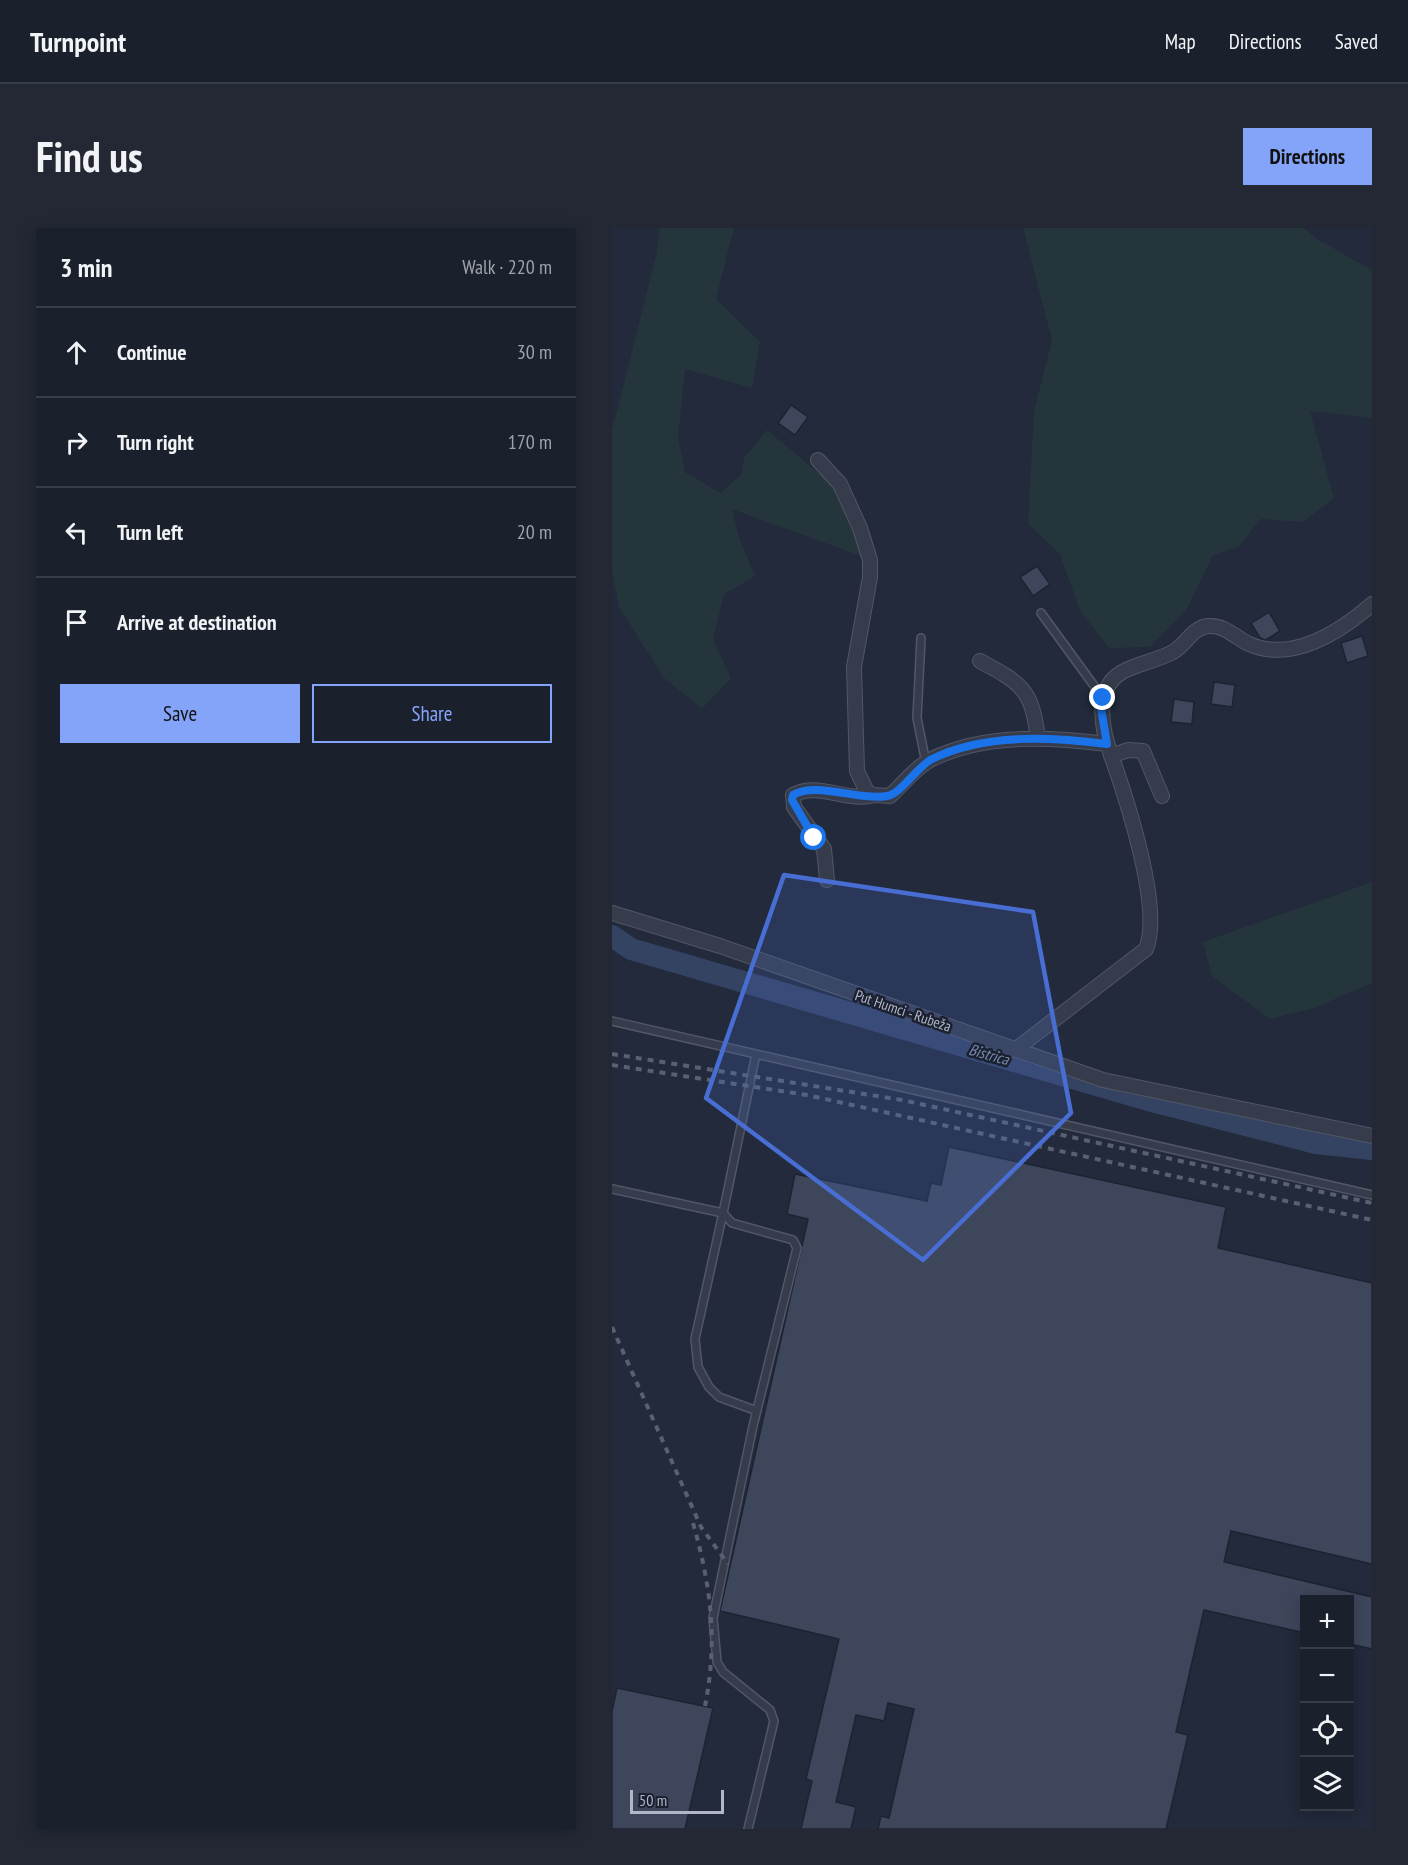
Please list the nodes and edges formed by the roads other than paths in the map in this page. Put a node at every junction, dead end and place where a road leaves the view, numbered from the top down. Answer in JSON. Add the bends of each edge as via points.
{"nodes":[{"id":1,"x":818,"y":460,"type":"dead end"},
{"id":2,"x":1372,"y":604,"type":"edge"},
{"id":3,"x":1041,"y":613,"type":"dead end"},
{"id":4,"x":921,"y":638,"type":"dead end"},
{"id":5,"x":980,"y":661,"type":"dead end"},
{"id":6,"x":1103,"y":698,"type":"junction"},
{"id":7,"x":1038,"y":739,"type":"junction"},
{"id":8,"x":1109,"y":750,"type":"junction"},
{"id":9,"x":926,"y":763,"type":"junction"},
{"id":10,"x":874,"y":795,"type":"junction"},
{"id":11,"x":1162,"y":796,"type":"dead end"},
{"id":12,"x":827,"y":880,"type":"dead end"},
{"id":13,"x":612,"y":913,"type":"edge"},
{"id":14,"x":612,"y":1021,"type":"edge"},
{"id":15,"x":1015,"y":1050,"type":"junction"},
{"id":16,"x":756,"y":1054,"type":"junction"},
{"id":17,"x":1372,"y":1136,"type":"edge"},
{"id":18,"x":612,"y":1189,"type":"edge"},
{"id":19,"x":1372,"y":1195,"type":"edge"},
{"id":20,"x":723,"y":1213,"type":"junction"},
{"id":21,"x":757,"y":1411,"type":"junction"},
{"id":22,"x":748,"y":1829,"type":"edge"}],
"edges":[{"from":1,"to":10,"type":"street","via":[[840,484],[870,560],[854,667],[857,771],[862,786]]},
{"from":2,"to":6,"type":"street","via":[[1296,650],[1261,649],[1221,627],[1197,629],[1173,652],[1114,677]]},
{"from":3,"to":6,"type":"lane"},
{"from":4,"to":9,"type":"lane","via":[[916,718]]},
{"from":5,"to":7,"type":"street","via":[[1022,689],[1034,707]]},
{"from":6,"to":8,"type":"street","via":[[1101,708]]},
{"from":7,"to":8,"type":"street"},
{"from":7,"to":9,"type":"street","via":[[976,744]]},
{"from":8,"to":11,"type":"street","via":[[1143,751]]},
{"from":8,"to":15,"type":"street","via":[[1135,825],[1150,915],[1150,940],[1146,949]]},
{"from":9,"to":10,"type":"street","via":[[890,796]]},
{"from":10,"to":12,"type":"street","via":[[864,798],[811,789],[793,795],[794,807],[824,849]]},
{"from":13,"to":15,"type":"street","name":"Put Humci - Rubeža","via":[[720,946]]},
{"from":14,"to":16,"type":"lane"},
{"from":15,"to":17,"type":"street","name":"Put Humci - Rubeža","via":[[1103,1080]]},
{"from":16,"to":19,"type":"lane"},
{"from":16,"to":20,"type":"lane"},
{"from":18,"to":20,"type":"lane"},
{"from":20,"to":21,"type":"lane","via":[[695,1339],[698,1367],[719,1397]]},
{"from":20,"to":21,"type":"lane","via":[[732,1223],[793,1240],[797,1248]]},
{"from":21,"to":22,"type":"lane","via":[[713,1618],[717,1662],[723,1672],[770,1710],[774,1721]]}]}
